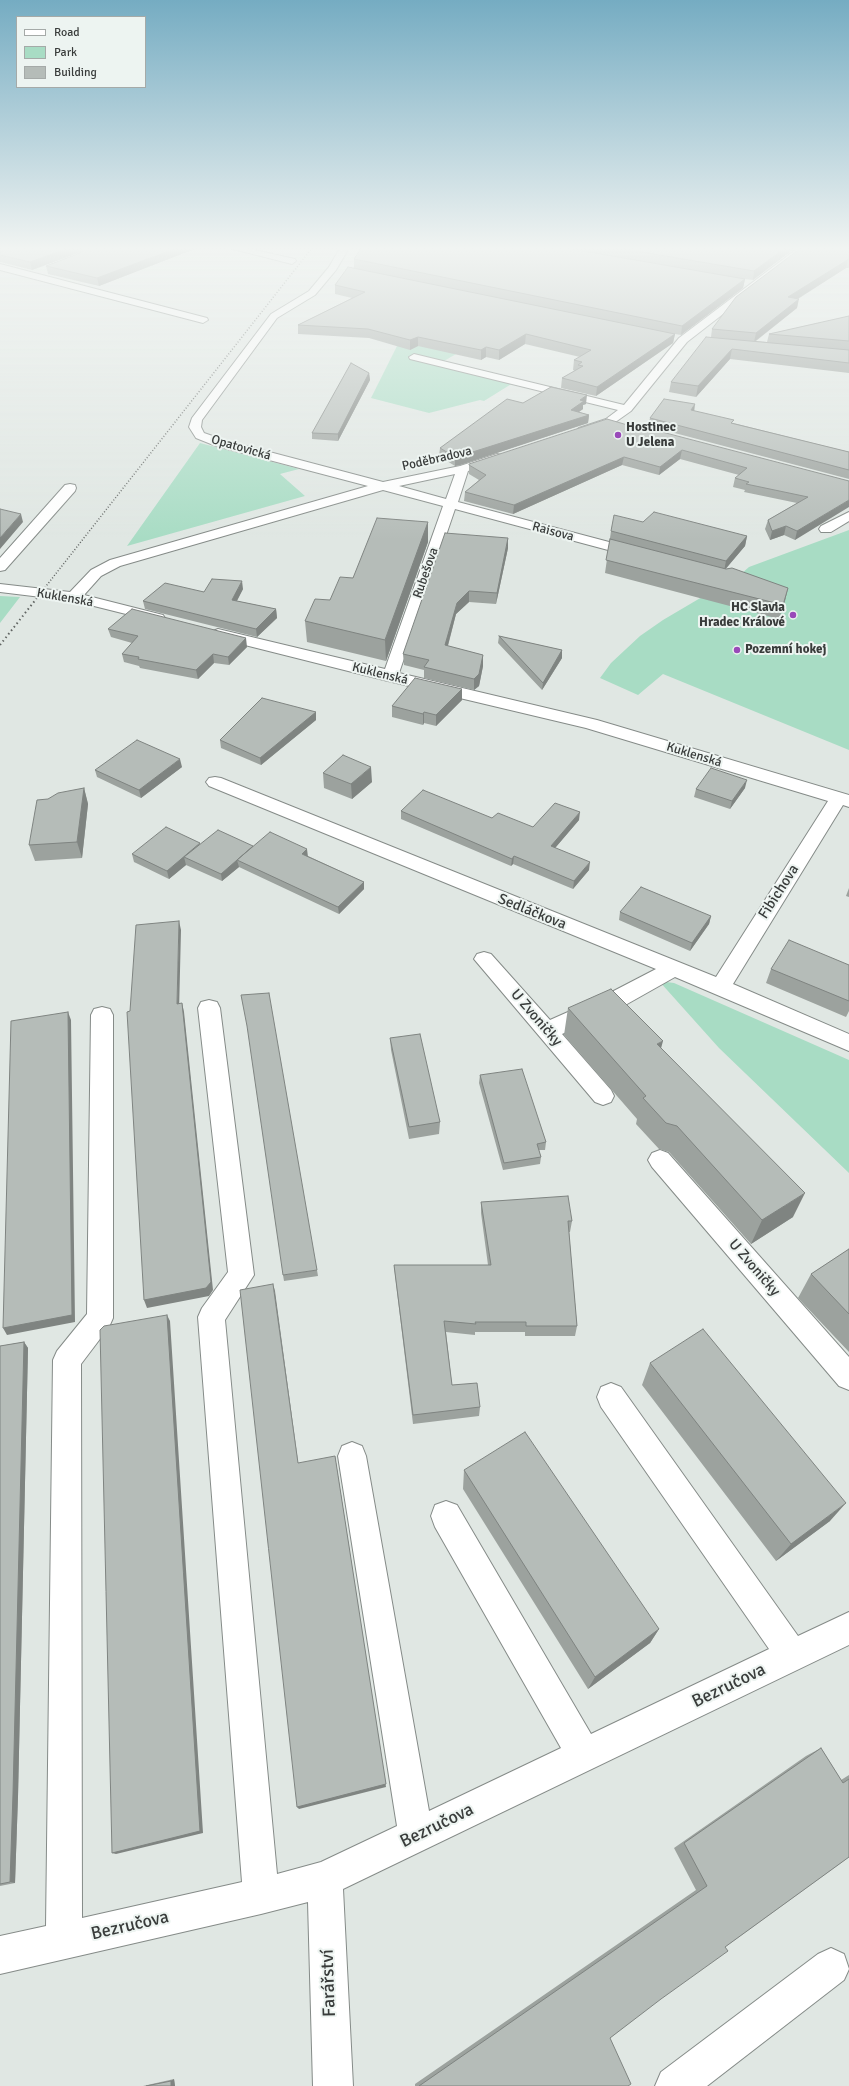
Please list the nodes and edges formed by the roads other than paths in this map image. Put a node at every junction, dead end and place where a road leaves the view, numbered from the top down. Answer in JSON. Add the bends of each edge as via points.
{"nodes":[{"id":1,"x":252,"y":345,"type":"edge"},
{"id":2,"x":673,"y":345,"type":"edge"},
{"id":3,"x":414,"y":357,"type":"dead end"},
{"id":4,"x":627,"y":409,"type":"junction"},
{"id":5,"x":610,"y":421,"type":"junction"},
{"id":6,"x":625,"y":426,"type":"edge"},
{"id":7,"x":573,"y":433,"type":"edge"},
{"id":8,"x":507,"y":454,"type":"edge"},
{"id":9,"x":463,"y":469,"type":"junction"},
{"id":10,"x":383,"y":486,"type":"junction"},
{"id":11,"x":70,"y":488,"type":"dead end"},
{"id":12,"x":449,"y":505,"type":"junction"},
{"id":13,"x":849,"y":516,"type":"edge"},
{"id":14,"x":826,"y":529,"type":"dead end"},
{"id":15,"x":648,"y":557,"type":"edge"},
{"id":16,"x":0,"y":567,"type":"edge"},
{"id":17,"x":0,"y":588,"type":"edge"},
{"id":18,"x":74,"y":597,"type":"junction"},
{"id":19,"x":174,"y":622,"type":"edge"},
{"id":20,"x":205,"y":630,"type":"edge"},
{"id":21,"x":390,"y":677,"type":"junction"},
{"id":22,"x":215,"y":782,"type":"dead end"},
{"id":23,"x":845,"y":799,"type":"edge"},
{"id":24,"x":484,"y":959,"type":"dead end"},
{"id":25,"x":673,"y":969,"type":"junction"},
{"id":26,"x":720,"y":987,"type":"junction"},
{"id":27,"x":209,"y":1008,"type":"dead end"},
{"id":28,"x":102,"y":1015,"type":"dead end"},
{"id":29,"x":547,"y":1031,"type":"junction"},
{"id":30,"x":849,"y":1044,"type":"edge"},
{"id":31,"x":604,"y":1096,"type":"dead end"},
{"id":32,"x":660,"y":1160,"type":"dead end"},
{"id":33,"x":849,"y":1377,"type":"edge"},
{"id":34,"x":611,"y":1397,"type":"dead end"},
{"id":35,"x":352,"y":1456,"type":"dead end"},
{"id":36,"x":446,"y":1516,"type":"dead end"},
{"id":37,"x":849,"y":1628,"type":"edge"},
{"id":38,"x":792,"y":1655,"type":"junction"},
{"id":39,"x":584,"y":1755,"type":"junction"},
{"id":40,"x":416,"y":1836,"type":"junction"},
{"id":41,"x":324,"y":1879,"type":"junction"},
{"id":42,"x":261,"y":1896,"type":"junction"},
{"id":43,"x":64,"y":1941,"type":"junction"},
{"id":44,"x":0,"y":1955,"type":"edge"},
{"id":45,"x":830,"y":1967,"type":"dead end"},
{"id":46,"x":333,"y":2086,"type":"edge"},
{"id":47,"x":675,"y":2086,"type":"edge"}],
"edges":[{"from":1,"to":10,"type":"street","name":"Opatovická","via":[[196,420],[195,427],[200,435],[211,441]]},
{"from":2,"to":4,"type":"street"},
{"from":3,"to":4,"type":"street"},
{"from":4,"to":5,"type":"street"},
{"from":5,"to":6,"type":"street"},
{"from":5,"to":7,"type":"street"},
{"from":8,"to":9,"type":"street","name":"Poděbradova"},
{"from":9,"to":10,"type":"street","name":"Poděbradova"},
{"from":9,"to":12,"type":"street","name":"Rubešova"},
{"from":10,"to":12,"type":"street","name":"Raisova"},
{"from":10,"to":18,"type":"street","name":"Poděbradova","via":[[107,565]]},
{"from":11,"to":16,"type":"street"},
{"from":12,"to":15,"type":"street","name":"Raisova"},
{"from":12,"to":21,"type":"street","name":"Rubešova"},
{"from":13,"to":14,"type":"street"},
{"from":17,"to":18,"type":"street","name":"Kuklenská"},
{"from":18,"to":19,"type":"street","name":"Kuklenská"},
{"from":20,"to":21,"type":"street","name":"Kuklenská"},
{"from":21,"to":23,"type":"street","name":"Kuklenská","via":[[591,724]]},
{"from":22,"to":25,"type":"street","name":"Sedláčkova"},
{"from":23,"to":26,"type":"street","name":"Fibichova","via":[[776,897]]},
{"from":24,"to":29,"type":"street","name":"U Zvoničky"},
{"from":25,"to":26,"type":"street","name":"Sedláčkova"},
{"from":25,"to":29,"type":"street","via":[[612,1002]]},
{"from":26,"to":30,"type":"street","name":"Sedláčkova"},
{"from":27,"to":42,"type":"street","via":[[241,1275],[211,1317]]},
{"from":28,"to":43,"type":"street","via":[[100,1318],[67,1360]]},
{"from":29,"to":31,"type":"street","name":"U Zvoničky"},
{"from":32,"to":33,"type":"street","name":"U Zvoničky"},
{"from":34,"to":38,"type":"street"},
{"from":35,"to":40,"type":"street"},
{"from":36,"to":39,"type":"street"},
{"from":37,"to":38,"type":"street","name":"Bezručova"},
{"from":38,"to":39,"type":"street","name":"Bezručova"},
{"from":39,"to":40,"type":"street","name":"Bezručova"},
{"from":40,"to":41,"type":"street","name":"Bezručova"},
{"from":41,"to":42,"type":"street","name":"Bezručova"},
{"from":41,"to":46,"type":"street","name":"Farářství"},
{"from":42,"to":43,"type":"street","name":"Bezručova"},
{"from":43,"to":44,"type":"street","name":"Bezručova"},
{"from":45,"to":47,"type":"street"}]}
